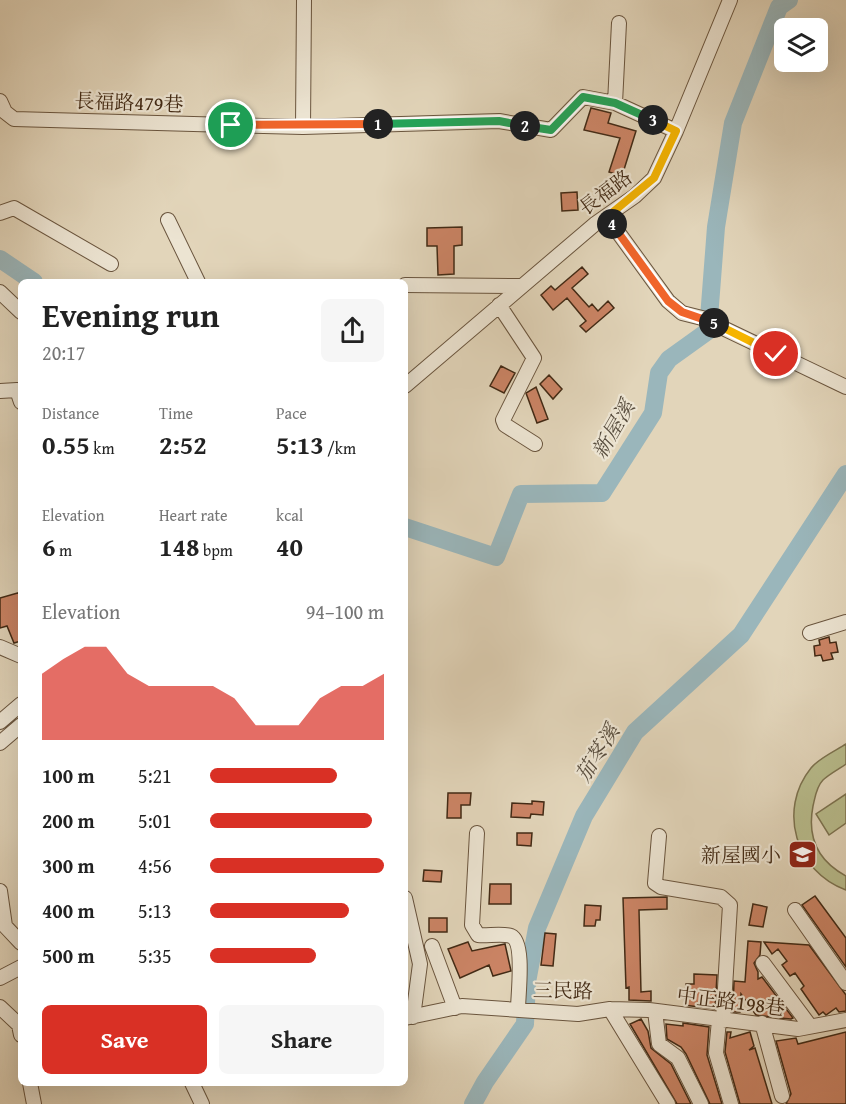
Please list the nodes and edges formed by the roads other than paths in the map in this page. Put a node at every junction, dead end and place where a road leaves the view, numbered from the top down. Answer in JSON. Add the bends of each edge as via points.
{"nodes":[{"id":1,"x":304,"y":0,"type":"edge"},
{"id":2,"x":730,"y":0,"type":"edge"},
{"id":3,"x":619,"y":23,"type":"dead end"},
{"id":4,"x":0,"y":101,"type":"edge"},
{"id":5,"x":615,"y":103,"type":"junction"},
{"id":6,"x":303,"y":127,"type":"junction"},
{"id":7,"x":676,"y":131,"type":"junction"},
{"id":8,"x":0,"y":213,"type":"edge"},
{"id":9,"x":607,"y":217,"type":"junction"},
{"id":10,"x":168,"y":220,"type":"dead end"},
{"id":11,"x":111,"y":264,"type":"dead end"},
{"id":12,"x":197,"y":279,"type":"edge"},
{"id":13,"x":408,"y":285,"type":"edge"},
{"id":14,"x":521,"y":286,"type":"junction"},
{"id":15,"x":0,"y":292,"type":"edge"},
{"id":16,"x":499,"y":305,"type":"junction"},
{"id":17,"x":18,"y":309,"type":"edge"},
{"id":18,"x":408,"y":383,"type":"edge"},
{"id":19,"x":846,"y":387,"type":"edge"},
{"id":20,"x":0,"y":391,"type":"edge"},
{"id":21,"x":18,"y":393,"type":"edge"},
{"id":22,"x":535,"y":444,"type":"dead end"},
{"id":23,"x":846,"y":622,"type":"edge"},
{"id":24,"x":810,"y":633,"type":"dead end"},
{"id":25,"x":0,"y":647,"type":"edge"},
{"id":26,"x":18,"y":655,"type":"edge"},
{"id":27,"x":18,"y":707,"type":"edge"},
{"id":28,"x":0,"y":722,"type":"edge"},
{"id":29,"x":18,"y":728,"type":"edge"},
{"id":30,"x":0,"y":743,"type":"edge"},
{"id":31,"x":477,"y":833,"type":"dead end"},
{"id":32,"x":659,"y":836,"type":"dead end"},
{"id":33,"x":0,"y":891,"type":"edge"},
{"id":34,"x":795,"y":910,"type":"dead end"},
{"id":35,"x":408,"y":911,"type":"edge"},
{"id":36,"x":18,"y":940,"type":"edge"},
{"id":37,"x":432,"y":946,"type":"dead end"},
{"id":38,"x":763,"y":963,"type":"dead end"},
{"id":39,"x":18,"y":969,"type":"edge"},
{"id":40,"x":0,"y":978,"type":"edge"},
{"id":41,"x":846,"y":983,"type":"edge"},
{"id":42,"x":0,"y":1007,"type":"edge"},
{"id":43,"x":455,"y":1008,"type":"junction"},
{"id":44,"x":610,"y":1009,"type":"junction"},
{"id":45,"x":523,"y":1010,"type":"junction"},
{"id":46,"x":655,"y":1011,"type":"junction"},
{"id":47,"x":409,"y":1018,"type":"edge"},
{"id":48,"x":846,"y":1020,"type":"edge"},
{"id":49,"x":721,"y":1021,"type":"junction"},
{"id":50,"x":762,"y":1023,"type":"junction"},
{"id":51,"x":18,"y":1024,"type":"edge"},
{"id":52,"x":810,"y":1026,"type":"junction"},
{"id":53,"x":30,"y":1086,"type":"edge"},
{"id":54,"x":193,"y":1086,"type":"edge"},
{"id":55,"x":782,"y":1096,"type":"dead end"},
{"id":56,"x":31,"y":1103,"type":"edge"},
{"id":57,"x":202,"y":1104,"type":"edge"},
{"id":58,"x":668,"y":1104,"type":"edge"},
{"id":59,"x":701,"y":1104,"type":"edge"},
{"id":60,"x":731,"y":1104,"type":"edge"}],
"edges":[{"from":1,"to":6,"type":"street"},
{"from":2,"to":7,"type":"street","name":"長福路"},
{"from":3,"to":5,"type":"street"},
{"from":4,"to":6,"type":"street","name":"長福路479巷","via":[[5,112],[14,118]]},
{"from":5,"to":6,"type":"street","name":"長福路479巷","via":[[583,97],[551,130],[499,121]]},
{"from":5,"to":7,"type":"street","name":"長福路479巷"},
{"from":7,"to":9,"type":"street","name":"長福路","via":[[654,178]]},
{"from":8,"to":11,"type":"street","via":[[14,208]]},
{"from":9,"to":14,"type":"street","name":"長福路"},
{"from":9,"to":19,"type":"street","via":[[668,301],[682,312]]},
{"from":10,"to":12,"type":"street"},
{"from":13,"to":14,"type":"street"},
{"from":14,"to":16,"type":"street","name":"長福路"},
{"from":15,"to":17,"type":"street"},
{"from":16,"to":18,"type":"street","name":"長福路"},
{"from":16,"to":22,"type":"street","via":[[534,358],[503,420]]},
{"from":20,"to":21,"type":"street"},
{"from":23,"to":24,"type":"street"},
{"from":25,"to":26,"type":"street"},
{"from":27,"to":28,"type":"street"},
{"from":29,"to":30,"type":"street"},
{"from":31,"to":45,"type":"street","via":[[472,925],[478,935],[510,936],[516,941]]},
{"from":32,"to":49,"type":"street","via":[[655,883],[720,897],[730,904]]},
{"from":33,"to":36,"type":"street","via":[[5,927]]},
{"from":34,"to":41,"type":"street"},
{"from":35,"to":47,"type":"street","via":[[420,964]]},
{"from":37,"to":43,"type":"street"},
{"from":38,"to":52,"type":"street"},
{"from":39,"to":40,"type":"street"},
{"from":42,"to":51,"type":"street"},
{"from":43,"to":45,"type":"street","name":"三民路"},
{"from":43,"to":47,"type":"street","name":"三民路"},
{"from":44,"to":45,"type":"street","name":"三民路","via":[[578,1014]]},
{"from":44,"to":46,"type":"street","name":"中正路198巷"},
{"from":44,"to":58,"type":"street","name":"三民路"},
{"from":46,"to":49,"type":"street","name":"中正路198巷"},
{"from":46,"to":59,"type":"street","via":[[659,1044],[678,1058]]},
{"from":48,"to":52,"type":"street","name":"中正路198巷"},
{"from":49,"to":50,"type":"street","name":"中正路198巷"},
{"from":49,"to":60,"type":"street","via":[[716,1053]]},
{"from":50,"to":52,"type":"street","name":"中正路198巷","via":[[798,1029]]},
{"from":50,"to":55,"type":"street"},
{"from":53,"to":56,"type":"street"},
{"from":54,"to":57,"type":"street"}]}
